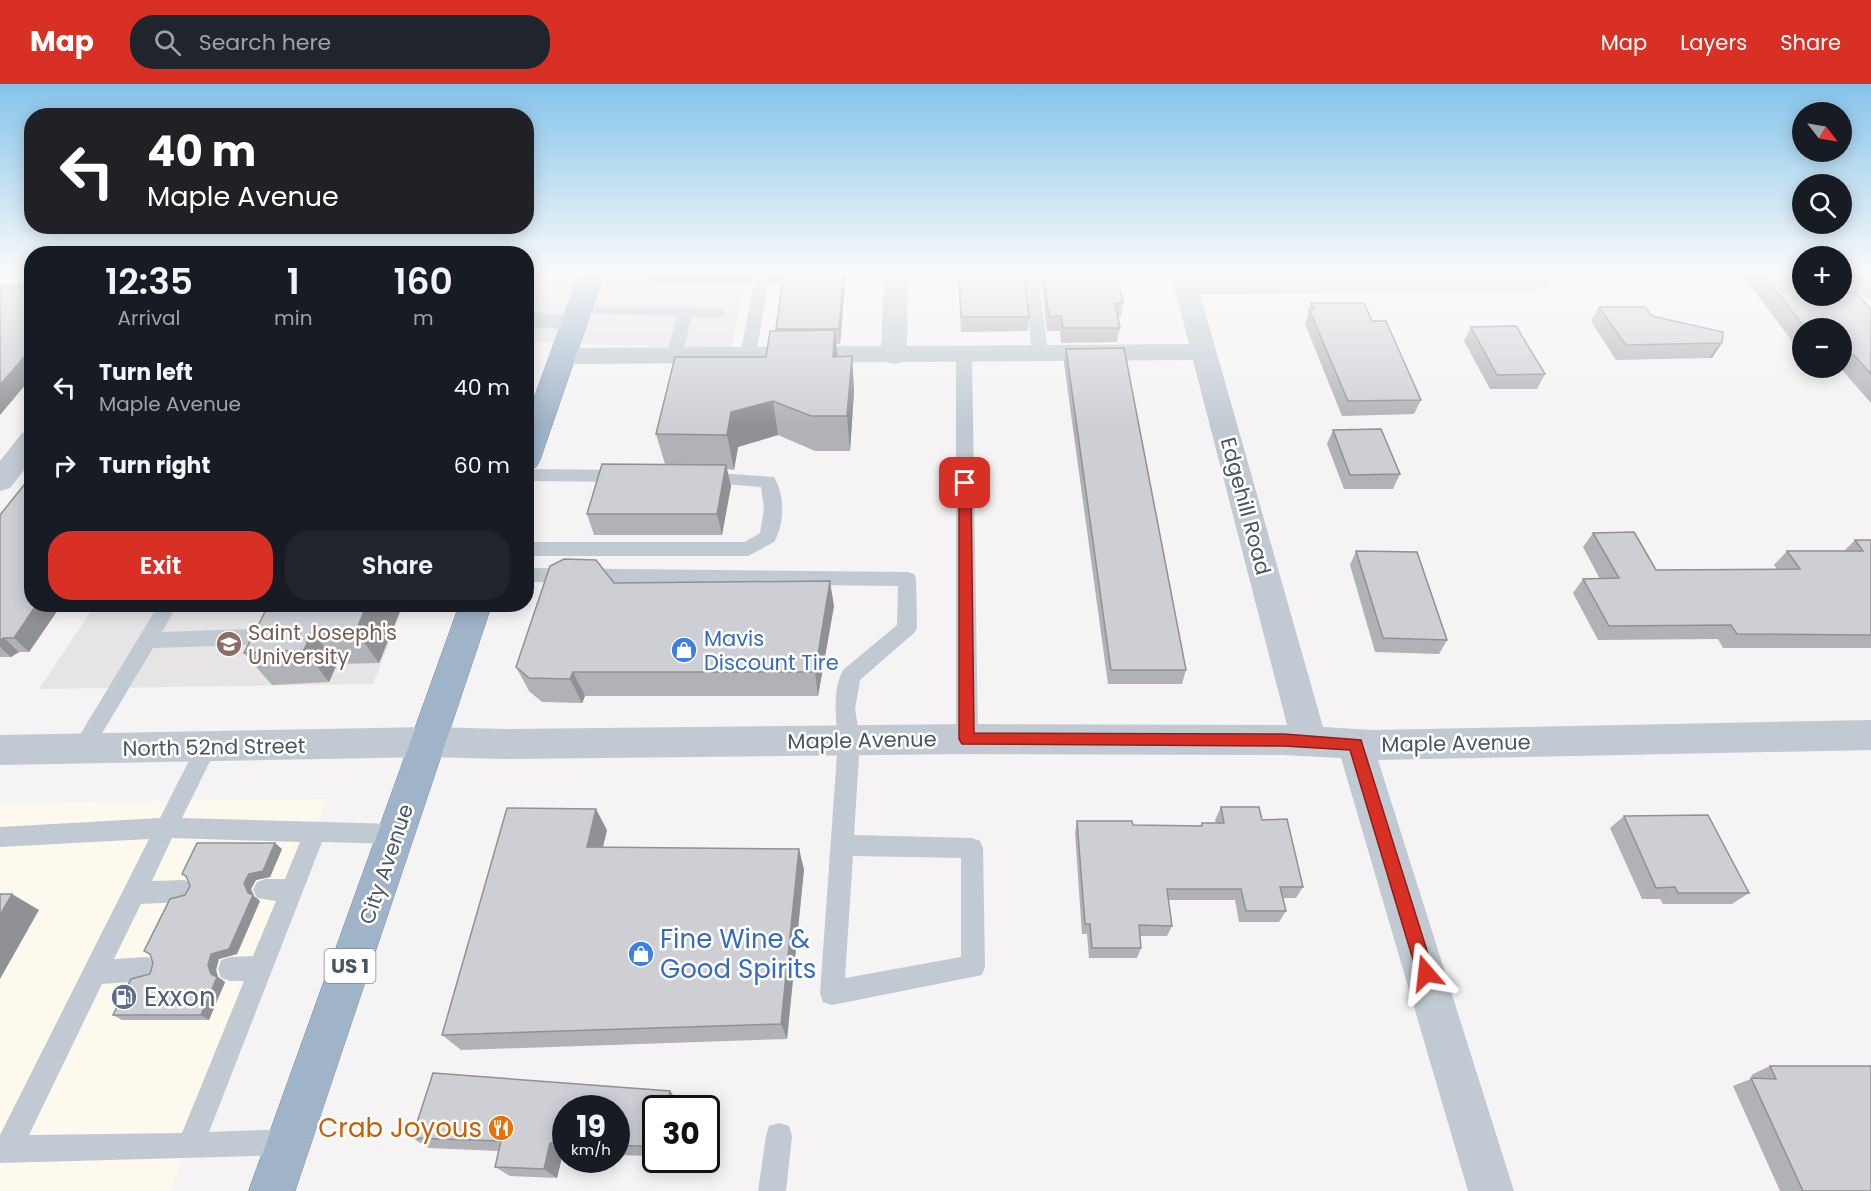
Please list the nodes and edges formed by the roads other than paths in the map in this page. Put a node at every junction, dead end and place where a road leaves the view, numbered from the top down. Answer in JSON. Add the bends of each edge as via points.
{"nodes":[{"id":1,"x":575,"y":323,"type":"edge"},
{"id":2,"x":683,"y":323,"type":"edge"},
{"id":3,"x":754,"y":323,"type":"edge"},
{"id":4,"x":895,"y":323,"type":"edge"},
{"id":5,"x":1037,"y":323,"type":"edge"},
{"id":6,"x":1197,"y":323,"type":"edge"},
{"id":7,"x":1205,"y":352,"type":"junction"},
{"id":8,"x":1040,"y":354,"type":"junction"},
{"id":9,"x":964,"y":355,"type":"junction"},
{"id":10,"x":563,"y":356,"type":"junction"},
{"id":11,"x":674,"y":356,"type":"junction"},
{"id":12,"x":748,"y":356,"type":"junction"},
{"id":13,"x":894,"y":356,"type":"junction"},
{"id":14,"x":534,"y":438,"type":"edge"},
{"id":15,"x":24,"y":450,"type":"edge"},
{"id":16,"x":534,"y":475,"type":"edge"},
{"id":17,"x":640,"y":477,"type":"edge"},
{"id":18,"x":688,"y":477,"type":"edge"},
{"id":19,"x":0,"y":481,"type":"edge"},
{"id":20,"x":534,"y":549,"type":"edge"},
{"id":21,"x":534,"y":575,"type":"edge"},
{"id":22,"x":164,"y":612,"type":"edge"},
{"id":23,"x":473,"y":612,"type":"edge"},
{"id":24,"x":282,"y":636,"type":"edge"},
{"id":25,"x":147,"y":640,"type":"junction"},
{"id":26,"x":1871,"y":735,"type":"edge"},
{"id":27,"x":967,"y":739,"type":"junction"},
{"id":28,"x":849,"y":740,"type":"junction"},
{"id":29,"x":1309,"y":741,"type":"junction"},
{"id":30,"x":428,"y":742,"type":"junction"},
{"id":31,"x":1355,"y":744,"type":"junction"},
{"id":32,"x":206,"y":747,"type":"junction"},
{"id":33,"x":82,"y":749,"type":"junction"},
{"id":34,"x":0,"y":750,"type":"edge"},
{"id":35,"x":165,"y":828,"type":"junction"},
{"id":36,"x":315,"y":832,"type":"junction"},
{"id":37,"x":396,"y":834,"type":"junction"},
{"id":38,"x":0,"y":837,"type":"edge"},
{"id":39,"x":842,"y":845,"type":"junction"},
{"id":40,"x":265,"y":890,"type":"dead end"},
{"id":41,"x":292,"y":890,"type":"junction"},
{"id":42,"x":184,"y":891,"type":"edge"},
{"id":43,"x":134,"y":893,"type":"junction"},
{"id":44,"x":261,"y":968,"type":"junction"},
{"id":45,"x":147,"y":969,"type":"dead end"},
{"id":46,"x":230,"y":969,"type":"dead end"},
{"id":47,"x":95,"y":972,"type":"junction"},
{"id":48,"x":779,"y":1136,"type":"dead end"},
{"id":49,"x":289,"y":1142,"type":"junction"},
{"id":50,"x":190,"y":1146,"type":"junction"},
{"id":51,"x":4,"y":1149,"type":"edge"},
{"id":52,"x":272,"y":1191,"type":"edge"},
{"id":53,"x":772,"y":1191,"type":"edge"},
{"id":54,"x":1491,"y":1191,"type":"edge"}],
"edges":[{"from":1,"to":10,"type":"highway"},
{"from":2,"to":11,"type":"lane"},
{"from":3,"to":12,"type":"lane"},
{"from":4,"to":13,"type":"street"},
{"from":5,"to":8,"type":"lane"},
{"from":6,"to":7,"type":"street","name":"Edgehill Road"},
{"from":7,"to":8,"type":"street"},
{"from":7,"to":29,"type":"street","name":"Edgehill Road"},
{"from":8,"to":9,"type":"street"},
{"from":9,"to":13,"type":"street"},
{"from":9,"to":27,"type":"lane"},
{"from":10,"to":11,"type":"street"},
{"from":10,"to":14,"type":"highway"},
{"from":11,"to":12,"type":"street"},
{"from":12,"to":13,"type":"street"},
{"from":15,"to":19,"type":"street"},
{"from":16,"to":17,"type":"lane"},
{"from":18,"to":20,"type":"lane","via":[[768,481],[773,505],[768,537],[748,549]]},
{"from":21,"to":28,"type":"lane","via":[[908,579],[907,628],[849,676],[845,709]]},
{"from":22,"to":25,"type":"lane"},
{"from":23,"to":30,"type":"highway","name":"City Avenue","number":"US 1"},
{"from":24,"to":25,"type":"lane"},
{"from":25,"to":33,"type":"lane"},
{"from":26,"to":31,"type":"street","name":"Maple Avenue"},
{"from":27,"to":28,"type":"street","name":"Maple Avenue"},
{"from":27,"to":29,"type":"street","name":"Maple Avenue"},
{"from":28,"to":30,"type":"street","name":"Maple Avenue"},
{"from":28,"to":39,"type":"lane"},
{"from":29,"to":31,"type":"street","name":"Maple Avenue"},
{"from":30,"to":32,"type":"street","name":"North 52nd Street"},
{"from":30,"to":37,"type":"highway","name":"City Avenue","number":"US 1"},
{"from":31,"to":54,"type":"street"},
{"from":32,"to":33,"type":"street","name":"North 52nd Street"},
{"from":32,"to":35,"type":"lane"},
{"from":33,"to":34,"type":"street","name":"North 52nd Street"},
{"from":35,"to":36,"type":"lane"},
{"from":35,"to":38,"type":"lane"},
{"from":35,"to":43,"type":"lane"},
{"from":36,"to":37,"type":"lane"},
{"from":36,"to":41,"type":"lane"},
{"from":37,"to":49,"type":"highway","name":"City Avenue","number":"US 1"},
{"from":39,"to":39,"type":"lane","via":[[832,993],[973,967],[972,848]]},
{"from":40,"to":41,"type":"lane"},
{"from":41,"to":44,"type":"lane"},
{"from":42,"to":43,"type":"lane"},
{"from":43,"to":47,"type":"lane"},
{"from":44,"to":46,"type":"lane"},
{"from":44,"to":50,"type":"lane"},
{"from":45,"to":47,"type":"lane"},
{"from":47,"to":51,"type":"lane"},
{"from":48,"to":53,"type":"lane"},
{"from":49,"to":50,"type":"lane"},
{"from":49,"to":52,"type":"highway","name":"City Avenue","number":"US 1"},
{"from":50,"to":51,"type":"lane"}]}
